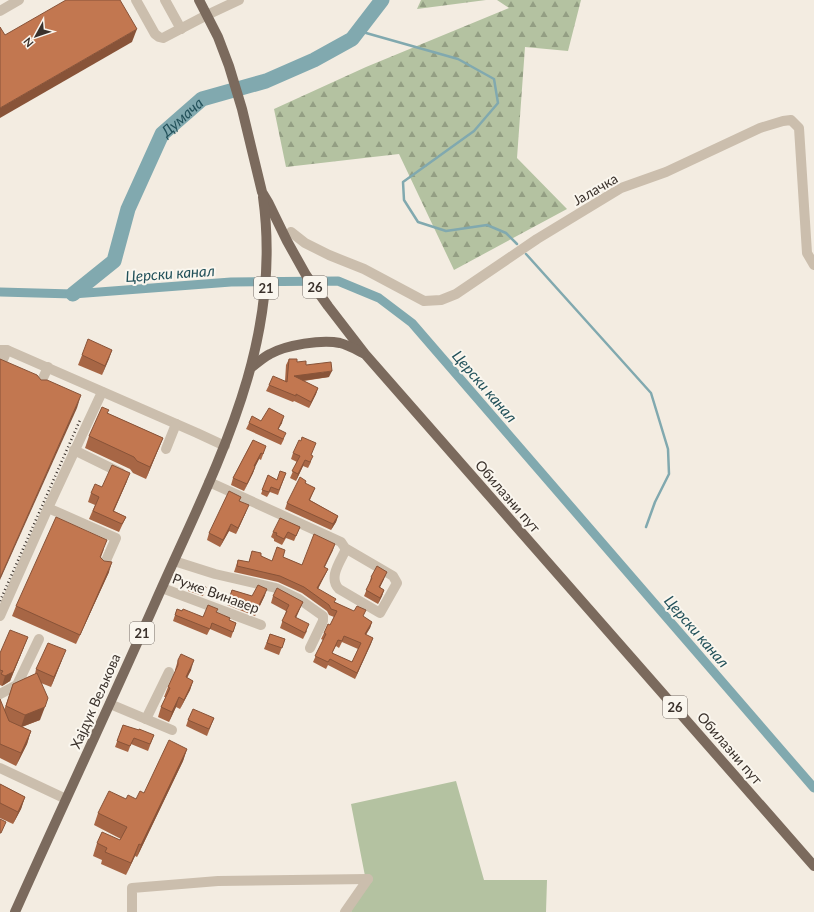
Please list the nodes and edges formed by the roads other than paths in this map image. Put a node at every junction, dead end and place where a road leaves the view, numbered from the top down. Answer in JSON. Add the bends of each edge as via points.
{"nodes":[{"id":1,"x":19,"y":0,"type":"edge"},
{"id":2,"x":136,"y":0,"type":"edge"},
{"id":3,"x":166,"y":0,"type":"edge"},
{"id":4,"x":199,"y":0,"type":"edge"},
{"id":5,"x":239,"y":0,"type":"edge"},
{"id":6,"x":0,"y":11,"type":"edge"},
{"id":7,"x":207,"y":14,"type":"junction"},
{"id":8,"x":181,"y":29,"type":"junction"},
{"id":9,"x":262,"y":192,"type":"junction"},
{"id":10,"x":289,"y":237,"type":"junction"},
{"id":11,"x":814,"y":265,"type":"edge"},
{"id":12,"x":3,"y":350,"type":"edge"},
{"id":13,"x":366,"y":354,"type":"junction"},
{"id":14,"x":0,"y":366,"type":"edge"},
{"id":15,"x":252,"y":366,"type":"junction"},
{"id":16,"x":48,"y":368,"type":"junction"},
{"id":17,"x":39,"y":386,"type":"edge"},
{"id":18,"x":102,"y":392,"type":"junction"},
{"id":19,"x":176,"y":424,"type":"junction"},
{"id":20,"x":225,"y":446,"type":"junction"},
{"id":21,"x":166,"y":449,"type":"dead end"},
{"id":22,"x":74,"y":450,"type":"junction"},
{"id":23,"x":127,"y":475,"type":"edge"},
{"id":24,"x":209,"y":482,"type":"junction"},
{"id":25,"x":48,"y":508,"type":"junction"},
{"id":26,"x":345,"y":548,"type":"junction"},
{"id":27,"x":174,"y":561,"type":"junction"},
{"id":28,"x":104,"y":566,"type":"edge"},
{"id":29,"x":162,"y":588,"type":"junction"},
{"id":30,"x":0,"y":616,"type":"edge"},
{"id":31,"x":261,"y":624,"type":"dead end"},
{"id":32,"x":39,"y":639,"type":"dead end"},
{"id":33,"x":310,"y":648,"type":"dead end"},
{"id":34,"x":168,"y":672,"type":"dead end"},
{"id":35,"x":0,"y":694,"type":"edge"},
{"id":36,"x":110,"y":704,"type":"junction"},
{"id":37,"x":146,"y":719,"type":"junction"},
{"id":38,"x":172,"y":730,"type":"dead end"},
{"id":39,"x":0,"y":768,"type":"edge"},
{"id":40,"x":66,"y":799,"type":"junction"},
{"id":41,"x":814,"y":866,"type":"edge"},
{"id":42,"x":15,"y":912,"type":"edge"},
{"id":43,"x":132,"y":912,"type":"edge"},
{"id":44,"x":345,"y":912,"type":"edge"}],
"edges":[{"from":1,"to":6,"type":"street"},
{"from":2,"to":8,"type":"street","via":[[159,37],[163,38]]},
{"from":3,"to":8,"type":"street"},
{"from":4,"to":7,"type":"main road","number":"21"},
{"from":5,"to":7,"type":"street"},
{"from":7,"to":8,"type":"street"},
{"from":7,"to":9,"type":"main road","name":"Обилазни пут","number":"21","via":[[229,66]]},
{"from":9,"to":10,"type":"main road","name":"Обилазни пут","number":"26"},
{"from":9,"to":15,"type":"main road","number":"21","via":[[268,251],[267,278]]},
{"from":10,"to":11,"type":"street","name":"Јалачка","via":[[364,269],[424,301],[441,300],[456,294],[537,239],[621,188],[666,172],[760,128],[791,120],[799,128],[807,253]]},
{"from":10,"to":13,"type":"main road","name":"Обилазни пут","number":"26","via":[[310,280]]},
{"from":12,"to":14,"type":"street"},
{"from":12,"to":16,"type":"street"},
{"from":13,"to":15,"type":"main road","via":[[338,343],[312,343],[271,353]]},
{"from":13,"to":41,"type":"main road","name":"Обилазни пут","number":"26"},
{"from":15,"to":20,"type":"main road","name":"Хајдук Вељкова","number":"21"},
{"from":16,"to":17,"type":"street"},
{"from":16,"to":18,"type":"street"},
{"from":18,"to":19,"type":"street"},
{"from":18,"to":22,"type":"street"},
{"from":19,"to":20,"type":"street"},
{"from":19,"to":21,"type":"street"},
{"from":20,"to":24,"type":"main road","name":"Хајдук Вељкова","number":"21"},
{"from":22,"to":23,"type":"street"},
{"from":22,"to":25,"type":"street"},
{"from":24,"to":26,"type":"street","via":[[338,540]]},
{"from":24,"to":27,"type":"main road","name":"Хајдук Вељкова","number":"21"},
{"from":25,"to":28,"type":"street","via":[[116,538]]},
{"from":25,"to":30,"type":"street"},
{"from":26,"to":26,"type":"street","via":[[346,551],[334,574],[334,582],[339,588],[380,613],[397,583],[396,580]]},
{"from":27,"to":29,"type":"main road","name":"Хајдук Вељкова","number":"21"},
{"from":27,"to":33,"type":"street","via":[[215,574],[276,588],[299,599],[323,616]]},
{"from":29,"to":31,"type":"street","name":"Руже Винавер"},
{"from":29,"to":36,"type":"main road","name":"Хајдук Вељкова","number":"21"},
{"from":32,"to":35,"type":"street","via":[[17,685]]},
{"from":34,"to":37,"type":"street"},
{"from":36,"to":37,"type":"street"},
{"from":36,"to":40,"type":"main road","name":"Хајдук Вељкова","number":"21"},
{"from":37,"to":38,"type":"street"},
{"from":39,"to":40,"type":"street"},
{"from":40,"to":42,"type":"main road","name":"Хајдук Вељкова","number":"21"},
{"from":43,"to":44,"type":"street","via":[[132,888],[218,881],[368,879]]}]}
